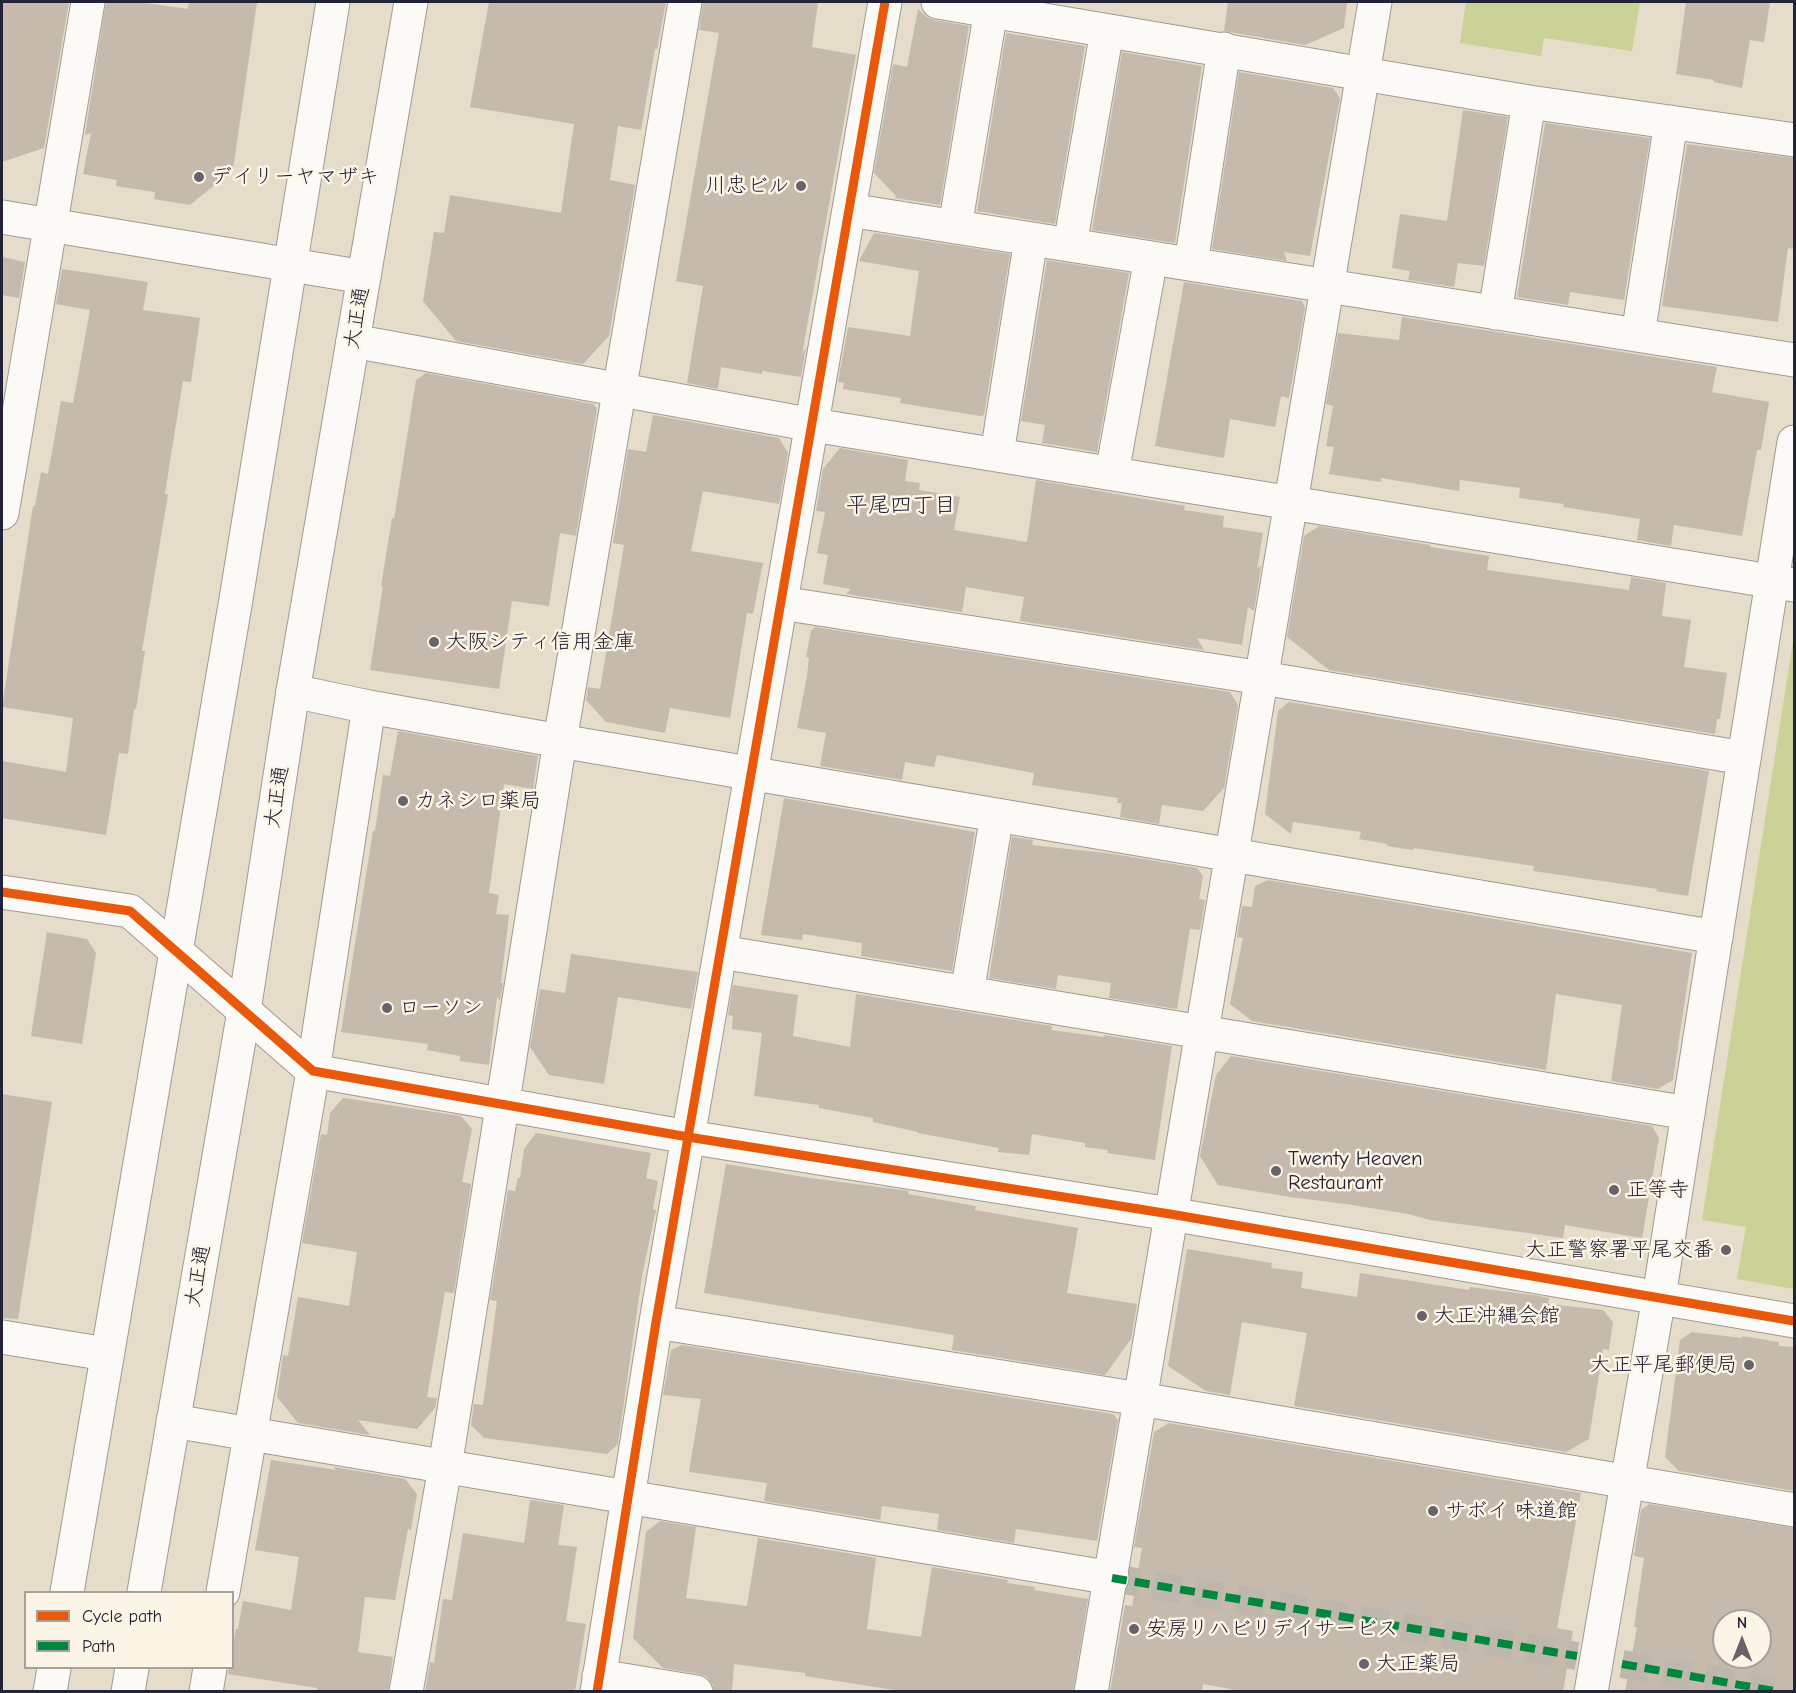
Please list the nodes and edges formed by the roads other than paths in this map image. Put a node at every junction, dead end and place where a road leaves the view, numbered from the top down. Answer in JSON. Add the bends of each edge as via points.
{"nodes":[{"id":1,"x":88,"y":2,"type":"edge"},
{"id":2,"x":333,"y":2,"type":"edge"},
{"id":3,"x":411,"y":2,"type":"edge"},
{"id":4,"x":686,"y":2,"type":"edge"},
{"id":5,"x":885,"y":2,"type":"edge"},
{"id":6,"x":938,"y":2,"type":"edge"},
{"id":7,"x":1376,"y":2,"type":"edge"},
{"id":8,"x":992,"y":10,"type":"junction"},
{"id":9,"x":1107,"y":31,"type":"junction"},
{"id":10,"x":1224,"y":49,"type":"junction"},
{"id":11,"x":1364,"y":74,"type":"junction"},
{"id":12,"x":1529,"y":102,"type":"junction"},
{"id":13,"x":1671,"y":122,"type":"junction"},
{"id":14,"x":1794,"y":140,"type":"edge"},
{"id":15,"x":849,"y":210,"type":"junction"},
{"id":16,"x":2,"y":217,"type":"edge"},
{"id":17,"x":50,"y":225,"type":"junction"},
{"id":18,"x":956,"y":227,"type":"junction"},
{"id":19,"x":1031,"y":239,"type":"junction"},
{"id":20,"x":1070,"y":245,"type":"junction"},
{"id":21,"x":1151,"y":258,"type":"junction"},
{"id":22,"x":1191,"y":264,"type":"junction"},
{"id":23,"x":290,"y":265,"type":"junction"},
{"id":24,"x":364,"y":277,"type":"junction"},
{"id":25,"x":1328,"y":287,"type":"junction"},
{"id":26,"x":1495,"y":313,"type":"junction"},
{"id":27,"x":1638,"y":335,"type":"junction"},
{"id":28,"x":353,"y":340,"type":"junction"},
{"id":29,"x":1794,"y":360,"type":"edge"},
{"id":30,"x":619,"y":388,"type":"junction"},
{"id":31,"x":813,"y":425,"type":"junction"},
{"id":32,"x":1794,"y":442,"type":"edge"},
{"id":33,"x":997,"y":454,"type":"junction"},
{"id":34,"x":1112,"y":472,"type":"junction"},
{"id":35,"x":1292,"y":504,"type":"junction"},
{"id":36,"x":2,"y":513,"type":"edge"},
{"id":37,"x":1784,"y":583,"type":"edge"},
{"id":38,"x":781,"y":603,"type":"junction"},
{"id":39,"x":1262,"y":678,"type":"junction"},
{"id":40,"x":293,"y":690,"type":"junction"},
{"id":41,"x":369,"y":707,"type":"junction"},
{"id":42,"x":561,"y":741,"type":"junction"},
{"id":43,"x":1744,"y":758,"type":"junction"},
{"id":44,"x":751,"y":773,"type":"junction"},
{"id":45,"x":997,"y":815,"type":"junction"},
{"id":46,"x":1232,"y":855,"type":"junction"},
{"id":47,"x":2,"y":892,"type":"edge"},
{"id":48,"x":1716,"y":937,"type":"junction"},
{"id":49,"x":175,"y":950,"type":"junction"},
{"id":50,"x":721,"y":952,"type":"junction"},
{"id":51,"x":968,"y":993,"type":"junction"},
{"id":52,"x":244,"y":1011,"type":"junction"},
{"id":53,"x":1202,"y":1031,"type":"junction"},
{"id":54,"x":313,"y":1071,"type":"junction"},
{"id":55,"x":504,"y":1105,"type":"junction"},
{"id":56,"x":1688,"y":1113,"type":"junction"},
{"id":57,"x":688,"y":1137,"type":"junction"},
{"id":58,"x":1170,"y":1214,"type":"junction"},
{"id":59,"x":1659,"y":1297,"type":"junction"},
{"id":60,"x":1794,"y":1321,"type":"edge"},
{"id":61,"x":656,"y":1322,"type":"junction"},
{"id":62,"x":2,"y":1337,"type":"edge"},
{"id":63,"x":106,"y":1354,"type":"junction"},
{"id":64,"x":1140,"y":1399,"type":"junction"},
{"id":65,"x":173,"y":1421,"type":"junction"},
{"id":66,"x":251,"y":1434,"type":"junction"},
{"id":67,"x":445,"y":1467,"type":"junction"},
{"id":68,"x":1627,"y":1483,"type":"junction"},
{"id":69,"x":628,"y":1497,"type":"junction"},
{"id":70,"x":1794,"y":1510,"type":"edge"},
{"id":71,"x":1112,"y":1578,"type":"junction"},
{"id":72,"x":67,"y":1591,"type":"edge"},
{"id":73,"x":144,"y":1591,"type":"edge"},
{"id":74,"x":223,"y":1591,"type":"edge"},
{"id":75,"x":54,"y":1669,"type":"edge"},
{"id":76,"x":132,"y":1669,"type":"edge"},
{"id":77,"x":210,"y":1669,"type":"edge"},
{"id":78,"x":598,"y":1684,"type":"edge"},
{"id":79,"x":51,"y":1692,"type":"edge"},
{"id":80,"x":128,"y":1692,"type":"edge"},
{"id":81,"x":206,"y":1692,"type":"edge"},
{"id":82,"x":406,"y":1692,"type":"edge"},
{"id":83,"x":696,"y":1692,"type":"edge"},
{"id":84,"x":1091,"y":1692,"type":"edge"},
{"id":85,"x":1590,"y":1692,"type":"edge"}],
"edges":[{"from":1,"to":17,"type":"street"},
{"from":2,"to":23,"type":"street"},
{"from":3,"to":24,"type":"street","name":"大正通"},
{"from":4,"to":30,"type":"street"},
{"from":5,"to":15,"type":"street"},
{"from":6,"to":8,"type":"street"},
{"from":7,"to":11,"type":"street"},
{"from":8,"to":9,"type":"street"},
{"from":8,"to":18,"type":"street"},
{"from":9,"to":10,"type":"street"},
{"from":9,"to":20,"type":"street"},
{"from":10,"to":11,"type":"street"},
{"from":10,"to":22,"type":"street"},
{"from":11,"to":12,"type":"street"},
{"from":11,"to":25,"type":"street"},
{"from":12,"to":13,"type":"street"},
{"from":12,"to":26,"type":"street"},
{"from":13,"to":14,"type":"street"},
{"from":13,"to":27,"type":"street"},
{"from":15,"to":18,"type":"street"},
{"from":15,"to":31,"type":"street"},
{"from":16,"to":17,"type":"street"},
{"from":17,"to":23,"type":"street"},
{"from":17,"to":36,"type":"street"},
{"from":18,"to":19,"type":"street"},
{"from":19,"to":20,"type":"street"},
{"from":19,"to":33,"type":"street"},
{"from":20,"to":21,"type":"street"},
{"from":21,"to":22,"type":"street"},
{"from":21,"to":34,"type":"street"},
{"from":22,"to":25,"type":"street"},
{"from":23,"to":24,"type":"street"},
{"from":23,"to":49,"type":"street"},
{"from":24,"to":28,"type":"street","name":"大正通"},
{"from":25,"to":26,"type":"street"},
{"from":25,"to":35,"type":"street"},
{"from":26,"to":27,"type":"street"},
{"from":27,"to":29,"type":"street"},
{"from":28,"to":30,"type":"street"},
{"from":28,"to":40,"type":"street","name":"大正通"},
{"from":30,"to":31,"type":"street"},
{"from":30,"to":42,"type":"street"},
{"from":31,"to":33,"type":"street"},
{"from":31,"to":38,"type":"street"},
{"from":32,"to":37,"type":"street"},
{"from":33,"to":34,"type":"street"},
{"from":34,"to":35,"type":"street"},
{"from":35,"to":37,"type":"street"},
{"from":35,"to":39,"type":"street"},
{"from":37,"to":43,"type":"street"},
{"from":38,"to":39,"type":"street"},
{"from":38,"to":44,"type":"street"},
{"from":39,"to":43,"type":"street"},
{"from":39,"to":46,"type":"street"},
{"from":40,"to":41,"type":"street"},
{"from":40,"to":52,"type":"street","name":"大正通"},
{"from":41,"to":42,"type":"street"},
{"from":41,"to":54,"type":"street"},
{"from":42,"to":44,"type":"street"},
{"from":42,"to":55,"type":"street"},
{"from":43,"to":48,"type":"street"},
{"from":44,"to":45,"type":"street"},
{"from":44,"to":50,"type":"street"},
{"from":45,"to":46,"type":"street"},
{"from":45,"to":51,"type":"street"},
{"from":46,"to":48,"type":"street"},
{"from":46,"to":53,"type":"street"},
{"from":47,"to":49,"type":"street","via":[[130,911]]},
{"from":48,"to":56,"type":"street"},
{"from":49,"to":52,"type":"street"},
{"from":49,"to":63,"type":"street"},
{"from":50,"to":51,"type":"street"},
{"from":50,"to":57,"type":"street"},
{"from":51,"to":53,"type":"street"},
{"from":52,"to":54,"type":"street"},
{"from":52,"to":65,"type":"street","name":"大正通"},
{"from":53,"to":56,"type":"street"},
{"from":53,"to":58,"type":"street"},
{"from":54,"to":55,"type":"street"},
{"from":54,"to":66,"type":"street"},
{"from":55,"to":57,"type":"street"},
{"from":55,"to":67,"type":"street"},
{"from":56,"to":59,"type":"street"},
{"from":57,"to":58,"type":"street"},
{"from":57,"to":61,"type":"street"},
{"from":58,"to":59,"type":"street"},
{"from":58,"to":64,"type":"street"},
{"from":59,"to":60,"type":"street"},
{"from":59,"to":68,"type":"street"},
{"from":61,"to":64,"type":"street"},
{"from":61,"to":69,"type":"street"},
{"from":62,"to":63,"type":"street"},
{"from":63,"to":72,"type":"street"},
{"from":64,"to":68,"type":"street"},
{"from":64,"to":71,"type":"street"},
{"from":65,"to":66,"type":"street"},
{"from":65,"to":73,"type":"street","name":"大正通"},
{"from":66,"to":67,"type":"street"},
{"from":66,"to":74,"type":"street"},
{"from":67,"to":69,"type":"street"},
{"from":67,"to":82,"type":"street"},
{"from":68,"to":70,"type":"street"},
{"from":68,"to":85,"type":"street"},
{"from":69,"to":71,"type":"street"},
{"from":69,"to":78,"type":"street"},
{"from":71,"to":84,"type":"street"},
{"from":75,"to":79,"type":"street"},
{"from":76,"to":80,"type":"street"},
{"from":77,"to":81,"type":"street"},
{"from":78,"to":83,"type":"street"}]}
